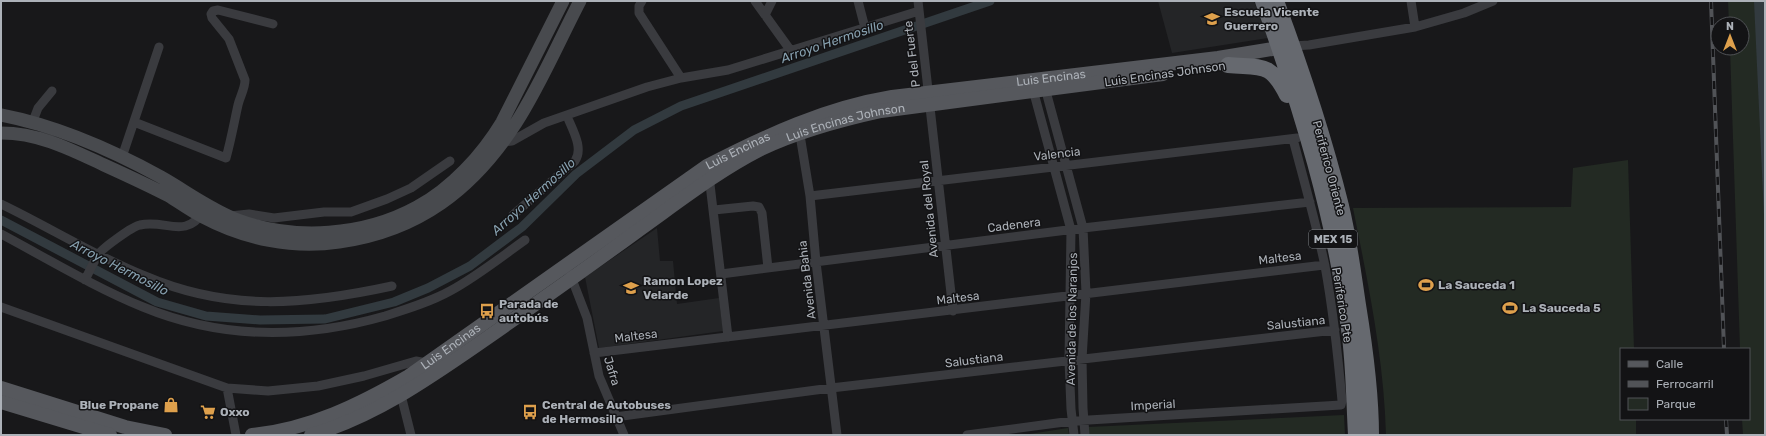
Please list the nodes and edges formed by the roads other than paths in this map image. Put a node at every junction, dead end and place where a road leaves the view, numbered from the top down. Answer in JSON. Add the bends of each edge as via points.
{"nodes":[{"id":1,"x":563,"y":1,"type":"edge"},
{"id":2,"x":580,"y":1,"type":"edge"},
{"id":3,"x":642,"y":1,"type":"edge"},
{"id":4,"x":755,"y":1,"type":"edge"},
{"id":5,"x":772,"y":1,"type":"edge"},
{"id":6,"x":858,"y":1,"type":"edge"},
{"id":7,"x":918,"y":1,"type":"edge"},
{"id":8,"x":1263,"y":1,"type":"edge"},
{"id":9,"x":1276,"y":1,"type":"edge"},
{"id":10,"x":1411,"y":1,"type":"edge"},
{"id":11,"x":1493,"y":1,"type":"edge"},
{"id":12,"x":919,"y":12,"type":"junction"},
{"id":13,"x":765,"y":15,"type":"junction"},
{"id":14,"x":273,"y":24,"type":"dead end"},
{"id":15,"x":1415,"y":27,"type":"junction"},
{"id":16,"x":865,"y":28,"type":"junction"},
{"id":17,"x":159,"y":47,"type":"dead end"},
{"id":18,"x":791,"y":51,"type":"junction"},
{"id":19,"x":1288,"y":51,"type":"junction"},
{"id":20,"x":1228,"y":65,"type":"junction"},
{"id":21,"x":681,"y":78,"type":"junction"},
{"id":22,"x":1038,"y":86,"type":"junction"},
{"id":23,"x":52,"y":91,"type":"dead end"},
{"id":24,"x":929,"y":99,"type":"junction"},
{"id":25,"x":1,"y":115,"type":"edge"},
{"id":26,"x":567,"y":116,"type":"junction"},
{"id":27,"x":33,"y":122,"type":"junction"},
{"id":28,"x":134,"y":122,"type":"junction"},
{"id":29,"x":799,"y":128,"type":"junction"},
{"id":30,"x":1,"y":133,"type":"edge"},
{"id":31,"x":1301,"y":135,"type":"junction"},
{"id":32,"x":502,"y":142,"type":"junction"},
{"id":33,"x":122,"y":157,"type":"junction"},
{"id":34,"x":450,"y":161,"type":"dead end"},
{"id":35,"x":1065,"y":165,"type":"junction"},
{"id":36,"x":1055,"y":167,"type":"junction"},
{"id":37,"x":709,"y":172,"type":"junction"},
{"id":38,"x":938,"y":181,"type":"junction"},
{"id":39,"x":810,"y":196,"type":"junction"},
{"id":40,"x":1310,"y":202,"type":"junction"},
{"id":41,"x":1,"y":204,"type":"edge"},
{"id":42,"x":208,"y":205,"type":"junction"},
{"id":43,"x":714,"y":210,"type":"junction"},
{"id":44,"x":201,"y":216,"type":"junction"},
{"id":45,"x":229,"y":216,"type":"junction"},
{"id":46,"x":513,"y":216,"type":"dead end"},
{"id":47,"x":1083,"y":228,"type":"junction"},
{"id":48,"x":1071,"y":230,"type":"junction"},
{"id":49,"x":1,"y":234,"type":"edge"},
{"id":50,"x":525,"y":240,"type":"dead end"},
{"id":51,"x":945,"y":245,"type":"junction"},
{"id":52,"x":98,"y":254,"type":"junction"},
{"id":53,"x":816,"y":262,"type":"junction"},
{"id":54,"x":1324,"y":265,"type":"junction"},
{"id":55,"x":768,"y":268,"type":"junction"},
{"id":56,"x":569,"y":272,"type":"junction"},
{"id":57,"x":721,"y":274,"type":"junction"},
{"id":58,"x":86,"y":280,"type":"junction"},
{"id":59,"x":392,"y":286,"type":"dead end"},
{"id":60,"x":1086,"y":293,"type":"junction"},
{"id":61,"x":1071,"y":294,"type":"junction"},
{"id":62,"x":1,"y":307,"type":"edge"},
{"id":63,"x":953,"y":311,"type":"junction"},
{"id":64,"x":824,"y":325,"type":"junction"},
{"id":65,"x":1335,"y":330,"type":"junction"},
{"id":66,"x":728,"y":337,"type":"junction"},
{"id":67,"x":594,"y":353,"type":"junction"},
{"id":68,"x":1082,"y":359,"type":"junction"},
{"id":69,"x":1069,"y":360,"type":"junction"},
{"id":70,"x":427,"y":363,"type":"junction"},
{"id":71,"x":227,"y":388,"type":"junction"},
{"id":72,"x":831,"y":388,"type":"junction"},
{"id":73,"x":2,"y":395,"type":"edge"},
{"id":74,"x":401,"y":395,"type":"junction"},
{"id":75,"x":1341,"y":405,"type":"joint"},
{"id":76,"x":615,"y":417,"type":"junction"},
{"id":77,"x":1072,"y":421,"type":"junction"},
{"id":78,"x":1084,"y":421,"type":"junction"},
{"id":79,"x":110,"y":435,"type":"edge"},
{"id":80,"x":165,"y":435,"type":"edge"},
{"id":81,"x":236,"y":435,"type":"edge"},
{"id":82,"x":252,"y":435,"type":"edge"},
{"id":83,"x":310,"y":435,"type":"edge"},
{"id":84,"x":411,"y":435,"type":"edge"},
{"id":85,"x":624,"y":435,"type":"edge"},
{"id":86,"x":837,"y":435,"type":"edge"},
{"id":87,"x":967,"y":435,"type":"edge"},
{"id":88,"x":1074,"y":435,"type":"edge"},
{"id":89,"x":1085,"y":435,"type":"edge"},
{"id":90,"x":1356,"y":435,"type":"edge"},
{"id":91,"x":1370,"y":435,"type":"edge"}],
"edges":[{"from":1,"to":45,"type":"street","via":[[495,132],[465,169],[418,207],[382,222],[337,232],[306,233],[270,229]]},
{"from":2,"to":32,"type":"street","via":[[527,104]]},
{"from":3,"to":21,"type":"street","via":[[639,14]]},
{"from":4,"to":13,"type":"street"},
{"from":5,"to":13,"type":"street"},
{"from":6,"to":16,"type":"street"},
{"from":7,"to":12,"type":"street","name":"P del Fuerte"},
{"from":8,"to":19,"type":"highway","name":"Periferico Oriente","number":"MEX 15"},
{"from":9,"to":19,"type":"highway","name":"Periferico Oriente","number":"MEX 15"},
{"from":10,"to":15,"type":"street"},
{"from":11,"to":15,"type":"street","via":[[1464,13]]},
{"from":12,"to":16,"type":"street"},
{"from":12,"to":24,"type":"street","name":"P del Fuerte"},
{"from":13,"to":18,"type":"street"},
{"from":14,"to":28,"type":"street","via":[[218,10],[211,14],[229,39],[245,80],[226,158]]},
{"from":15,"to":19,"type":"street"},
{"from":16,"to":18,"type":"street"},
{"from":17,"to":28,"type":"street"},
{"from":18,"to":21,"type":"street","via":[[728,70]]},
{"from":19,"to":20,"type":"main road","name":"Luis Encinas Johnson"},
{"from":19,"to":22,"type":"main road","name":"Luis Encinas","via":[[1218,58]]},
{"from":19,"to":31,"type":"highway","name":"Periferico Oriente","number":"MEX 15"},
{"from":19,"to":91,"type":"highway","name":"Periferico Oriente","number":"MEX 15","via":[[1330,167],[1341,208],[1363,341],[1370,407]]},
{"from":20,"to":22,"type":"main road","name":"Luis Encinas Johnson"},
{"from":20,"to":31,"type":"highway","via":[[1270,70],[1277,77]]},
{"from":21,"to":26,"type":"street","via":[[647,87]]},
{"from":22,"to":24,"type":"main road","name":"Luis Encinas Johnson"},
{"from":22,"to":35,"type":"street","name":"Avenida de los Naranjos"},
{"from":22,"to":36,"type":"street","name":"Avenida de los Naranjos"},
{"from":23,"to":27,"type":"street","via":[[38,108]]},
{"from":24,"to":29,"type":"main road","name":"Luis Encinas Johnson"},
{"from":24,"to":38,"type":"street","name":"Avenida del Royal"},
{"from":25,"to":27,"type":"street"},
{"from":26,"to":32,"type":"street","via":[[544,124],[512,141]]},
{"from":26,"to":46,"type":"street","via":[[579,149],[579,156]]},
{"from":27,"to":33,"type":"street","via":[[75,135]]},
{"from":28,"to":33,"type":"street"},
{"from":29,"to":37,"type":"main road","name":"Luis Encinas Johnson","via":[[761,149]]},
{"from":29,"to":39,"type":"street","name":"Avenida Bahia"},
{"from":30,"to":44,"type":"street","via":[[25,135],[64,146],[135,179]]},
{"from":31,"to":35,"type":"street","name":"Valencia"},
{"from":31,"to":40,"type":"street","name":"Periferico Pte"},
{"from":31,"to":90,"type":"highway","name":"Periferico Oriente","number":"MEX 15","via":[[1328,215],[1349,329]]},
{"from":32,"to":44,"type":"street","via":[[466,184],[442,204],[407,224],[377,235],[326,244],[267,240],[236,233]]},
{"from":33,"to":42,"type":"street"},
{"from":34,"to":45,"type":"street","via":[[411,188],[351,212],[324,212],[274,218],[249,214]]},
{"from":35,"to":36,"type":"street","name":"Valencia"},
{"from":35,"to":47,"type":"street","name":"Avenida de los Naranjos"},
{"from":36,"to":38,"type":"street","name":"Valencia"},
{"from":36,"to":48,"type":"street","name":"Avenida de los Naranjos"},
{"from":37,"to":43,"type":"street"},
{"from":37,"to":56,"type":"main road","name":"Luis Encinas Johnson"},
{"from":38,"to":39,"type":"street","name":"Valencia"},
{"from":38,"to":51,"type":"street","name":"Avenida del Royal"},
{"from":39,"to":53,"type":"street","name":"Avenida Bahia"},
{"from":40,"to":47,"type":"street","name":"Cadenera"},
{"from":40,"to":54,"type":"street","name":"Periferico Pte"},
{"from":41,"to":52,"type":"street"},
{"from":42,"to":44,"type":"street"},
{"from":42,"to":45,"type":"street"},
{"from":43,"to":55,"type":"street","via":[[759,207],[762,213]]},
{"from":43,"to":57,"type":"street"},
{"from":44,"to":52,"type":"street","via":[[195,223],[184,227],[149,223],[138,225]]},
{"from":47,"to":48,"type":"street","name":"Cadenera"},
{"from":47,"to":60,"type":"street","name":"Avenida de los Naranjos"},
{"from":48,"to":51,"type":"street","name":"Cadenera"},
{"from":48,"to":61,"type":"street","name":"Avenida de los Naranjos"},
{"from":49,"to":58,"type":"street"},
{"from":50,"to":58,"type":"street","via":[[450,291],[406,310],[353,325],[311,332],[239,331],[204,326],[144,307]]},
{"from":51,"to":53,"type":"street","name":"Cadenera"},
{"from":51,"to":63,"type":"street","name":"Avenida del Royal"},
{"from":52,"to":58,"type":"street"},
{"from":52,"to":59,"type":"street","via":[[145,277],[181,289],[230,299],[296,302]]},
{"from":53,"to":55,"type":"street","name":"Cadenera"},
{"from":53,"to":64,"type":"street","name":"Avenida Bahia"},
{"from":54,"to":60,"type":"street","name":"Maltesa"},
{"from":54,"to":65,"type":"street","name":"Periferico Pte"},
{"from":55,"to":57,"type":"street","name":"Cadenera"},
{"from":56,"to":67,"type":"street","name":"Jafra","via":[[587,318]]},
{"from":56,"to":70,"type":"main road","name":"Luis Encinas"},
{"from":56,"to":74,"type":"main road","name":"Luis Encinas Johnson","via":[[438,372]]},
{"from":57,"to":66,"type":"street"},
{"from":60,"to":61,"type":"street","name":"Maltesa"},
{"from":60,"to":68,"type":"street","name":"Avenida de los Naranjos"},
{"from":61,"to":63,"type":"street","name":"Maltesa"},
{"from":61,"to":69,"type":"street","name":"Avenida de los Naranjos"},
{"from":62,"to":71,"type":"street"},
{"from":63,"to":64,"type":"street","name":"Maltesa"},
{"from":64,"to":66,"type":"street","name":"Maltesa"},
{"from":64,"to":72,"type":"street","name":"Avenida Bahia"},
{"from":65,"to":68,"type":"street","name":"Salustiana"},
{"from":65,"to":75,"type":"street","name":"Periferico Pte"},
{"from":66,"to":67,"type":"street","name":"Maltesa"},
{"from":67,"to":76,"type":"street","name":"Jafra","via":[[599,376]]},
{"from":68,"to":69,"type":"street","name":"Salustiana"},
{"from":68,"to":78,"type":"street","name":"Avenida de los Naranjos"},
{"from":69,"to":72,"type":"street","name":"Salustiana"},
{"from":69,"to":77,"type":"street","name":"Avenida de los Naranjos"},
{"from":70,"to":71,"type":"street","via":[[416,362],[344,381],[294,389],[268,391]]},
{"from":70,"to":82,"type":"main road","name":"Luis Encinas","via":[[386,390],[334,414],[294,429]]},
{"from":71,"to":81,"type":"street"},
{"from":72,"to":76,"type":"street","name":"Salustiana"},
{"from":72,"to":86,"type":"street","name":"Avenida Bahia"},
{"from":73,"to":79,"type":"main road"},
{"from":73,"to":80,"type":"main road"},
{"from":74,"to":83,"type":"main road","name":"Luis Encinas Johnson","via":[[354,419]]},
{"from":74,"to":84,"type":"street"},
{"from":75,"to":78,"type":"street","name":"Imperial"},
{"from":76,"to":85,"type":"street","name":"Jafra"},
{"from":77,"to":78,"type":"street","name":"Imperial"},
{"from":77,"to":87,"type":"street","name":"Imperial"},
{"from":77,"to":88,"type":"street"},
{"from":78,"to":89,"type":"street"}]}
